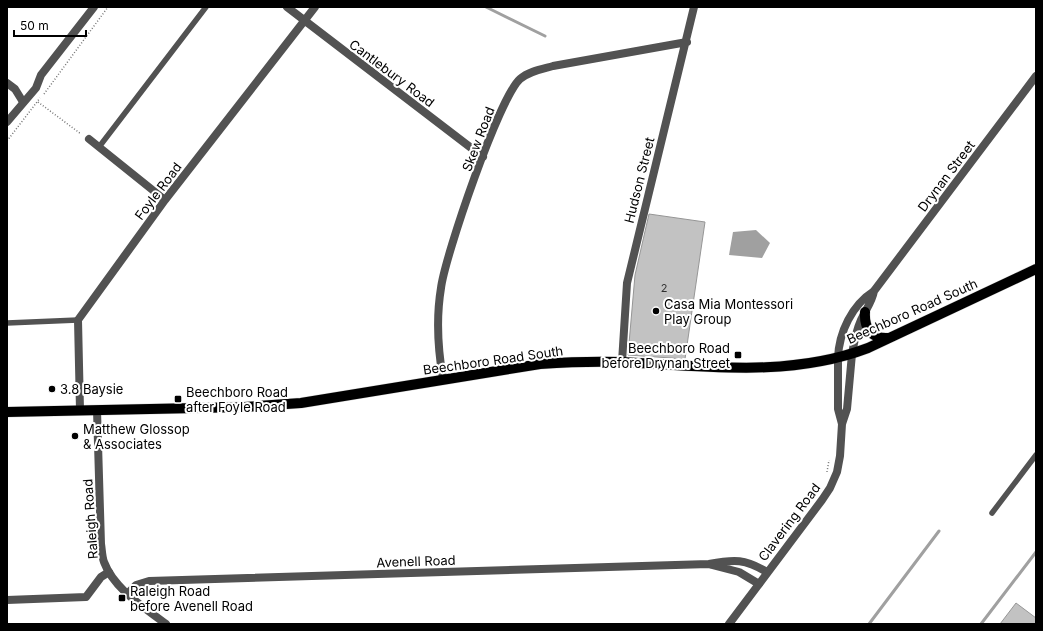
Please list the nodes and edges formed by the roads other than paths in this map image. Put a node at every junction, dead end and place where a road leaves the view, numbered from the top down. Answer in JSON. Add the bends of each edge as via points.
{"nodes":[{"id":1,"x":94,"y":7,"type":"edge"},
{"id":2,"x":206,"y":7,"type":"edge"},
{"id":3,"x":287,"y":7,"type":"edge"},
{"id":4,"x":315,"y":7,"type":"edge"},
{"id":5,"x":694,"y":7,"type":"edge"},
{"id":6,"x":305,"y":21,"type":"junction"},
{"id":7,"x":687,"y":42,"type":"junction"},
{"id":8,"x":1036,"y":76,"type":"edge"},
{"id":9,"x":7,"y":83,"type":"edge"},
{"id":10,"x":23,"y":102,"type":"junction"},
{"id":11,"x":7,"y":122,"type":"edge"},
{"id":12,"x":89,"y":140,"type":"road end"},
{"id":13,"x":99,"y":147,"type":"junction"},
{"id":14,"x":483,"y":157,"type":"junction"},
{"id":15,"x":166,"y":200,"type":"junction"},
{"id":16,"x":1036,"y":269,"type":"edge"},
{"id":17,"x":874,"y":291,"type":"junction"},
{"id":18,"x":865,"y":312,"type":"junction"},
{"id":19,"x":78,"y":320,"type":"junction"},
{"id":20,"x":7,"y":323,"type":"edge"},
{"id":21,"x":889,"y":338,"type":"junction"},
{"id":22,"x":852,"y":354,"type":"junction"},
{"id":23,"x":838,"y":358,"type":"junction"},
{"id":24,"x":622,"y":362,"type":"junction"},
{"id":25,"x":443,"y":379,"type":"junction"},
{"id":26,"x":80,"y":410,"type":"junction"},
{"id":27,"x":97,"y":410,"type":"junction"},
{"id":28,"x":7,"y":412,"type":"edge"},
{"id":29,"x":842,"y":424,"type":"junction"},
{"id":30,"x":1036,"y":455,"type":"edge"},
{"id":31,"x":992,"y":513,"type":"dead end"},
{"id":32,"x":710,"y":564,"type":"junction"},
{"id":33,"x":109,"y":572,"type":"junction"},
{"id":34,"x":767,"y":572,"type":"junction"},
{"id":35,"x":759,"y":584,"type":"junction"},
{"id":36,"x":128,"y":593,"type":"junction"},
{"id":37,"x":7,"y":600,"type":"edge"},
{"id":38,"x":166,"y":624,"type":"edge"},
{"id":39,"x":729,"y":624,"type":"edge"}],
"edges":[{"from":1,"to":10,"type":"street","via":[[41,75],[36,88]]},
{"from":2,"to":13,"type":"lane"},
{"from":3,"to":6,"type":"street","name":"Cantlebury Road"},
{"from":4,"to":6,"type":"street","name":"Foyle Road"},
{"from":5,"to":7,"type":"street","name":"Hudson Street"},
{"from":6,"to":14,"type":"street","name":"Cantlebury Road"},
{"from":6,"to":15,"type":"street","name":"Foyle Road"},
{"from":7,"to":14,"type":"street","name":"Skew Road","via":[[553,66],[520,79],[510,92]]},
{"from":7,"to":24,"type":"street","name":"Hudson Street","via":[[627,283]]},
{"from":8,"to":17,"type":"street","name":"Drynan Street"},
{"from":9,"to":10,"type":"street","via":[[15,89]]},
{"from":10,"to":11,"type":"street"},
{"from":12,"to":13,"type":"street"},
{"from":13,"to":15,"type":"street"},
{"from":14,"to":25,"type":"street","name":"Skew Road","via":[[445,263],[440,289],[438,330]]},
{"from":15,"to":19,"type":"street","name":"Foyle Road"},
{"from":16,"to":21,"type":"main road","name":"Beechboro Road South"},
{"from":17,"to":18,"type":"street","name":"Drynan Street"},
{"from":17,"to":23,"type":"street","name":"Drynan Street","via":[[863,300],[847,322],[841,335]]},
{"from":18,"to":21,"type":"main road","via":[[864,321],[871,334],[882,339]]},
{"from":18,"to":22,"type":"street","name":"Drynan Street","via":[[854,337]]},
{"from":19,"to":20,"type":"lane"},
{"from":19,"to":26,"type":"street"},
{"from":21,"to":22,"type":"main road","name":"Beechboro Road South"},
{"from":22,"to":23,"type":"main road","name":"Beechboro Road South"},
{"from":22,"to":29,"type":"street","name":"Clavering Road","via":[[847,409]]},
{"from":23,"to":24,"type":"main road","name":"Beechboro Road South","via":[[806,364],[734,368]]},
{"from":23,"to":29,"type":"street","name":"Clavering Road","via":[[838,409]]},
{"from":24,"to":25,"type":"main road","name":"Beechboro Road South","via":[[540,364]]},
{"from":25,"to":27,"type":"main road","name":"Beechboro Road South","via":[[301,403],[245,407]]},
{"from":26,"to":27,"type":"main road","name":"Beechboro Road South"},
{"from":26,"to":28,"type":"main road","name":"Beechboro Road South"},
{"from":27,"to":33,"type":"street","name":"Raleigh Road","via":[[101,544]]},
{"from":29,"to":34,"type":"street","name":"Clavering Road","via":[[840,456],[834,480],[822,500]]},
{"from":30,"to":31,"type":"lane"},
{"from":32,"to":34,"type":"street","name":"Avenell Road","via":[[730,560],[742,561],[752,563]]},
{"from":32,"to":35,"type":"street","name":"Avenell Road","via":[[739,572]]},
{"from":32,"to":36,"type":"street","name":"Avenell Road","via":[[149,581],[136,585]]},
{"from":33,"to":36,"type":"street","name":"Raleigh Road"},
{"from":33,"to":37,"type":"street","via":[[101,577],[86,597]]},
{"from":34,"to":35,"type":"street","name":"Clavering Road"},
{"from":35,"to":39,"type":"street","name":"Clavering Road"},
{"from":36,"to":38,"type":"street","name":"Raleigh Road"}]}
